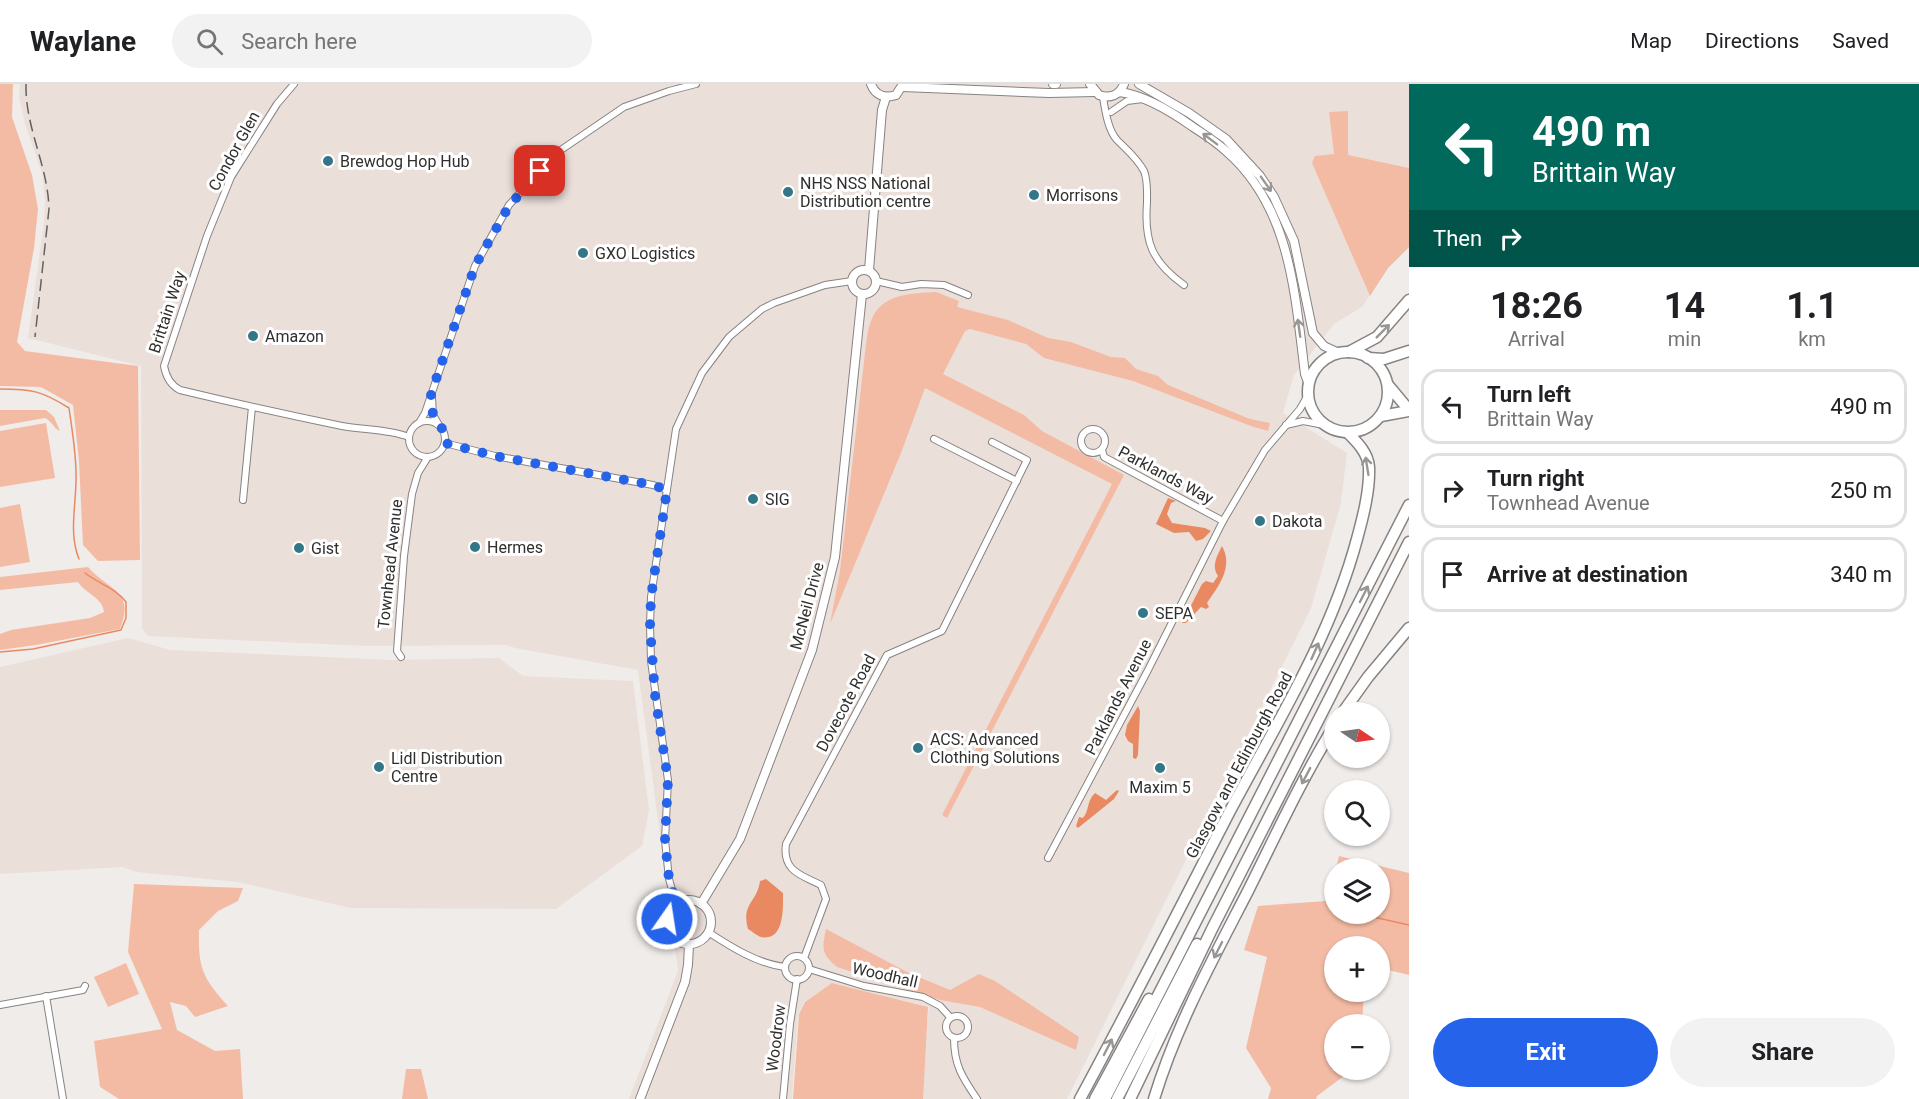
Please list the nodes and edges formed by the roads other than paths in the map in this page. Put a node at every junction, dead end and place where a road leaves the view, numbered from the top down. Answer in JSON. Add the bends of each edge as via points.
{"nodes":[{"id":1,"x":294,"y":84,"type":"edge"},
{"id":2,"x":696,"y":84,"type":"edge"},
{"id":3,"x":871,"y":84,"type":"edge"},
{"id":4,"x":1090,"y":84,"type":"edge"},
{"id":5,"x":1139,"y":84,"type":"edge"},
{"id":6,"x":903,"y":86,"type":"edge"},
{"id":7,"x":1119,"y":91,"type":"edge"},
{"id":8,"x":1099,"y":94,"type":"junction"},
{"id":9,"x":886,"y":97,"type":"junction"},
{"id":10,"x":1144,"y":99,"type":"junction"},
{"id":11,"x":1111,"y":112,"type":"junction"},
{"id":12,"x":1109,"y":122,"type":"junction"},
{"id":13,"x":207,"y":236,"type":"joint"},
{"id":14,"x":869,"y":270,"type":"junction"},
{"id":15,"x":852,"y":281,"type":"junction"},
{"id":16,"x":876,"y":281,"type":"junction"},
{"id":17,"x":1184,"y":285,"type":"dead end"},
{"id":18,"x":862,"y":294,"type":"junction"},
{"id":19,"x":969,"y":295,"type":"dead end"},
{"id":20,"x":1409,"y":300,"type":"edge"},
{"id":21,"x":1409,"y":351,"type":"edge"},
{"id":22,"x":1344,"y":353,"type":"junction"},
{"id":23,"x":1368,"y":357,"type":"junction"},
{"id":24,"x":1388,"y":385,"type":"junction"},
{"id":25,"x":1308,"y":390,"type":"junction"},
{"id":26,"x":431,"y":394,"type":"junction"},
{"id":27,"x":252,"y":407,"type":"junction"},
{"id":28,"x":1409,"y":410,"type":"edge"},
{"id":29,"x":1381,"y":416,"type":"junction"},
{"id":30,"x":418,"y":423,"type":"junction"},
{"id":31,"x":1286,"y":425,"type":"junction"},
{"id":32,"x":1324,"y":425,"type":"junction"},
{"id":33,"x":440,"y":426,"type":"junction"},
{"id":34,"x":1348,"y":433,"type":"junction"},
{"id":35,"x":410,"y":436,"type":"junction"},
{"id":36,"x":934,"y":439,"type":"dead end"},
{"id":37,"x":992,"y":442,"type":"dead end"},
{"id":38,"x":445,"y":443,"type":"junction"},
{"id":39,"x":1102,"y":450,"type":"dead end"},
{"id":40,"x":418,"y":455,"type":"junction"},
{"id":41,"x":428,"y":457,"type":"junction"},
{"id":42,"x":418,"y":473,"type":"junction"},
{"id":43,"x":1017,"y":481,"type":"junction"},
{"id":44,"x":667,"y":490,"type":"junction"},
{"id":45,"x":243,"y":500,"type":"dead end"},
{"id":46,"x":1409,"y":505,"type":"edge"},
{"id":47,"x":1223,"y":521,"type":"junction"},
{"id":48,"x":1409,"y":542,"type":"edge"},
{"id":49,"x":1409,"y":628,"type":"edge"},
{"id":50,"x":401,"y":657,"type":"dead end"},
{"id":51,"x":1328,"y":702,"type":"edge"},
{"id":52,"x":1350,"y":702,"type":"edge"},
{"id":53,"x":1324,"y":709,"type":"joint"},
{"id":54,"x":1324,"y":744,"type":"edge"},
{"id":55,"x":1260,"y":795,"type":"junction"},
{"id":56,"x":1048,"y":858,"type":"dead end"},
{"id":57,"x":676,"y":904,"type":"junction"},
{"id":58,"x":701,"y":904,"type":"junction"},
{"id":59,"x":708,"y":933,"type":"junction"},
{"id":60,"x":688,"y":944,"type":"junction"},
{"id":61,"x":804,"y":957,"type":"junction"},
{"id":62,"x":785,"y":967,"type":"junction"},
{"id":63,"x":809,"y":969,"type":"junction"},
{"id":64,"x":797,"y":980,"type":"junction"},
{"id":65,"x":85,"y":986,"type":"dead end"},
{"id":66,"x":46,"y":996,"type":"junction"},
{"id":67,"x":0,"y":1005,"type":"edge"},
{"id":68,"x":950,"y":1017,"type":"junction"},
{"id":69,"x":954,"y":1038,"type":"junction"},
{"id":70,"x":63,"y":1099,"type":"edge"},
{"id":71,"x":640,"y":1099,"type":"edge"},
{"id":72,"x":783,"y":1099,"type":"edge"},
{"id":73,"x":977,"y":1099,"type":"edge"},
{"id":74,"x":1080,"y":1099,"type":"edge"},
{"id":75,"x":1095,"y":1099,"type":"edge"},
{"id":76,"x":1105,"y":1099,"type":"edge"},
{"id":77,"x":1117,"y":1099,"type":"edge"},
{"id":78,"x":1130,"y":1099,"type":"edge"},
{"id":79,"x":1154,"y":1099,"type":"edge"}],
"edges":[{"from":1,"to":13,"type":"street","name":"Condor Glen","via":[[231,177]]},
{"from":2,"to":26,"type":"street","via":[[624,107],[555,154],[509,206],[475,266]]},
{"from":3,"to":9,"type":"street","via":[[875,92]]},
{"from":4,"to":8,"type":"street"},
{"from":5,"to":22,"type":"street","one_way":true,"via":[[1226,139],[1260,176],[1294,241],[1313,333],[1324,346]]},
{"from":6,"to":8,"type":"street"},
{"from":6,"to":9,"type":"street","via":[[896,95]]},
{"from":7,"to":8,"type":"street"},
{"from":7,"to":10,"type":"street"},
{"from":7,"to":11,"type":"street"},
{"from":8,"to":12,"type":"street"},
{"from":9,"to":14,"type":"street"},
{"from":10,"to":11,"type":"street","via":[[1127,101]]},
{"from":25,"to":10,"type":"street","one_way":true,"via":[[1290,266],[1268,206],[1227,151],[1184,120]]},
{"from":11,"to":12,"type":"street"},
{"from":12,"to":17,"type":"street","via":[[1116,139],[1145,174],[1145,226],[1153,253],[1164,269]]},
{"from":13,"to":27,"type":"street","name":"Brittain Way","via":[[164,366],[166,375],[180,390]]},
{"from":14,"to":15,"type":"street","via":[[858,271]]},
{"from":14,"to":16,"type":"street"},
{"from":15,"to":18,"type":"street","via":[[853,288]]},
{"from":15,"to":44,"type":"street","via":[[825,285],[774,303],[729,338],[702,373],[676,429]]},
{"from":16,"to":18,"type":"street","via":[[871,292]]},
{"from":16,"to":19,"type":"street","via":[[902,287],[944,285]]},
{"from":18,"to":58,"type":"street","name":"McNeil Drive","via":[[835,557],[812,650],[740,839]]},
{"from":22,"to":20,"type":"highway","one_way":true,"via":[[1377,337]]},
{"from":21,"to":23,"type":"highway","via":[[1384,359]]},
{"from":22,"to":23,"type":"highway"},
{"from":22,"to":25,"type":"highway","via":[[1319,365]]},
{"from":23,"to":24,"type":"highway","via":[[1381,369]]},
{"from":24,"to":28,"type":"highway"},
{"from":24,"to":29,"type":"highway","via":[[1388,401]]},
{"from":25,"to":31,"type":"street","name":"Parklands Avenue"},
{"from":25,"to":32,"type":"highway","via":[[1313,412]]},
{"from":26,"to":30,"type":"street"},
{"from":26,"to":33,"type":"street","via":[[433,415]]},
{"from":27,"to":35,"type":"street","name":"Brittain Way"},
{"from":27,"to":45,"type":"street"},
{"from":28,"to":29,"type":"highway"},
{"from":29,"to":34,"type":"highway","via":[[1370,426]]},
{"from":30,"to":33,"type":"street","via":[[430,421]]},
{"from":30,"to":35,"type":"street"},
{"from":31,"to":32,"type":"street","via":[[1303,421]]},
{"from":31,"to":47,"type":"street","name":"Parklands Avenue","via":[[1259,459]]},
{"from":32,"to":34,"type":"highway"},
{"from":33,"to":38,"type":"street"},
{"from":74,"to":34,"type":"highway","name":"Glasgow and Edinburgh Road","one_way":true,"via":[[1312,658],[1336,605],[1361,522],[1368,475],[1367,459]]},
{"from":35,"to":40,"type":"street","via":[[411,447]]},
{"from":36,"to":43,"type":"street"},
{"from":37,"to":43,"type":"street","name":"Dovecote Road","via":[[1027,460]]},
{"from":38,"to":41,"type":"street","via":[[438,454]]},
{"from":38,"to":44,"type":"street"},
{"from":39,"to":47,"type":"street","name":"Parklands Way","via":[[1104,457]]},
{"from":40,"to":41,"type":"street"},
{"from":40,"to":42,"type":"street","name":"Townhead Avenue"},
{"from":41,"to":42,"type":"street","name":"Townhead Avenue"},
{"from":42,"to":50,"type":"street","name":"Townhead Avenue","via":[[404,556],[397,651]]},
{"from":43,"to":61,"type":"street","name":"Dovecote Road","via":[[942,631],[887,655],[786,844],[787,863],[821,885],[826,899]]},
{"from":44,"to":57,"type":"street","via":[[650,626],[655,695],[668,780],[665,840]]},
{"from":55,"to":46,"type":"highway","one_way":true},
{"from":47,"to":56,"type":"street","name":"Parklands Avenue"},
{"from":48,"to":51,"type":"highway"},
{"from":49,"to":52,"type":"highway"},
{"from":53,"to":77,"type":"highway"},
{"from":53,"to":78,"type":"highway"},
{"from":54,"to":79,"type":"highway","one_way":true,"via":[[1192,1003]]},
{"from":55,"to":75,"type":"highway"},
{"from":55,"to":76,"type":"highway"},
{"from":57,"to":58,"type":"street","via":[[689,900]]},
{"from":57,"to":60,"type":"street","via":[[668,913],[667,926],[674,939]]},
{"from":58,"to":59,"type":"street","via":[[711,920]]},
{"from":59,"to":60,"type":"street","via":[[700,941]]},
{"from":59,"to":62,"type":"street","via":[[754,958]]},
{"from":60,"to":71,"type":"street","via":[[685,982]]},
{"from":61,"to":62,"type":"street","via":[[793,956]]},
{"from":61,"to":63,"type":"street"},
{"from":62,"to":64,"type":"street","via":[[790,978]]},
{"from":63,"to":64,"type":"street"},
{"from":63,"to":68,"type":"street","name":"Woodhall","via":[[923,998],[940,1006]]},
{"from":64,"to":72,"type":"street","name":"Woodrow"},
{"from":65,"to":66,"type":"street","via":[[82,990]]},
{"from":66,"to":67,"type":"street"},
{"from":66,"to":70,"type":"street"},
{"from":68,"to":69,"type":"street","via":[[945,1028]]},
{"from":68,"to":69,"type":"street","name":"Woodhall","via":[[961,1016],[968,1024],[964,1035]]},
{"from":69,"to":73,"type":"street","via":[[959,1072]]}]}
